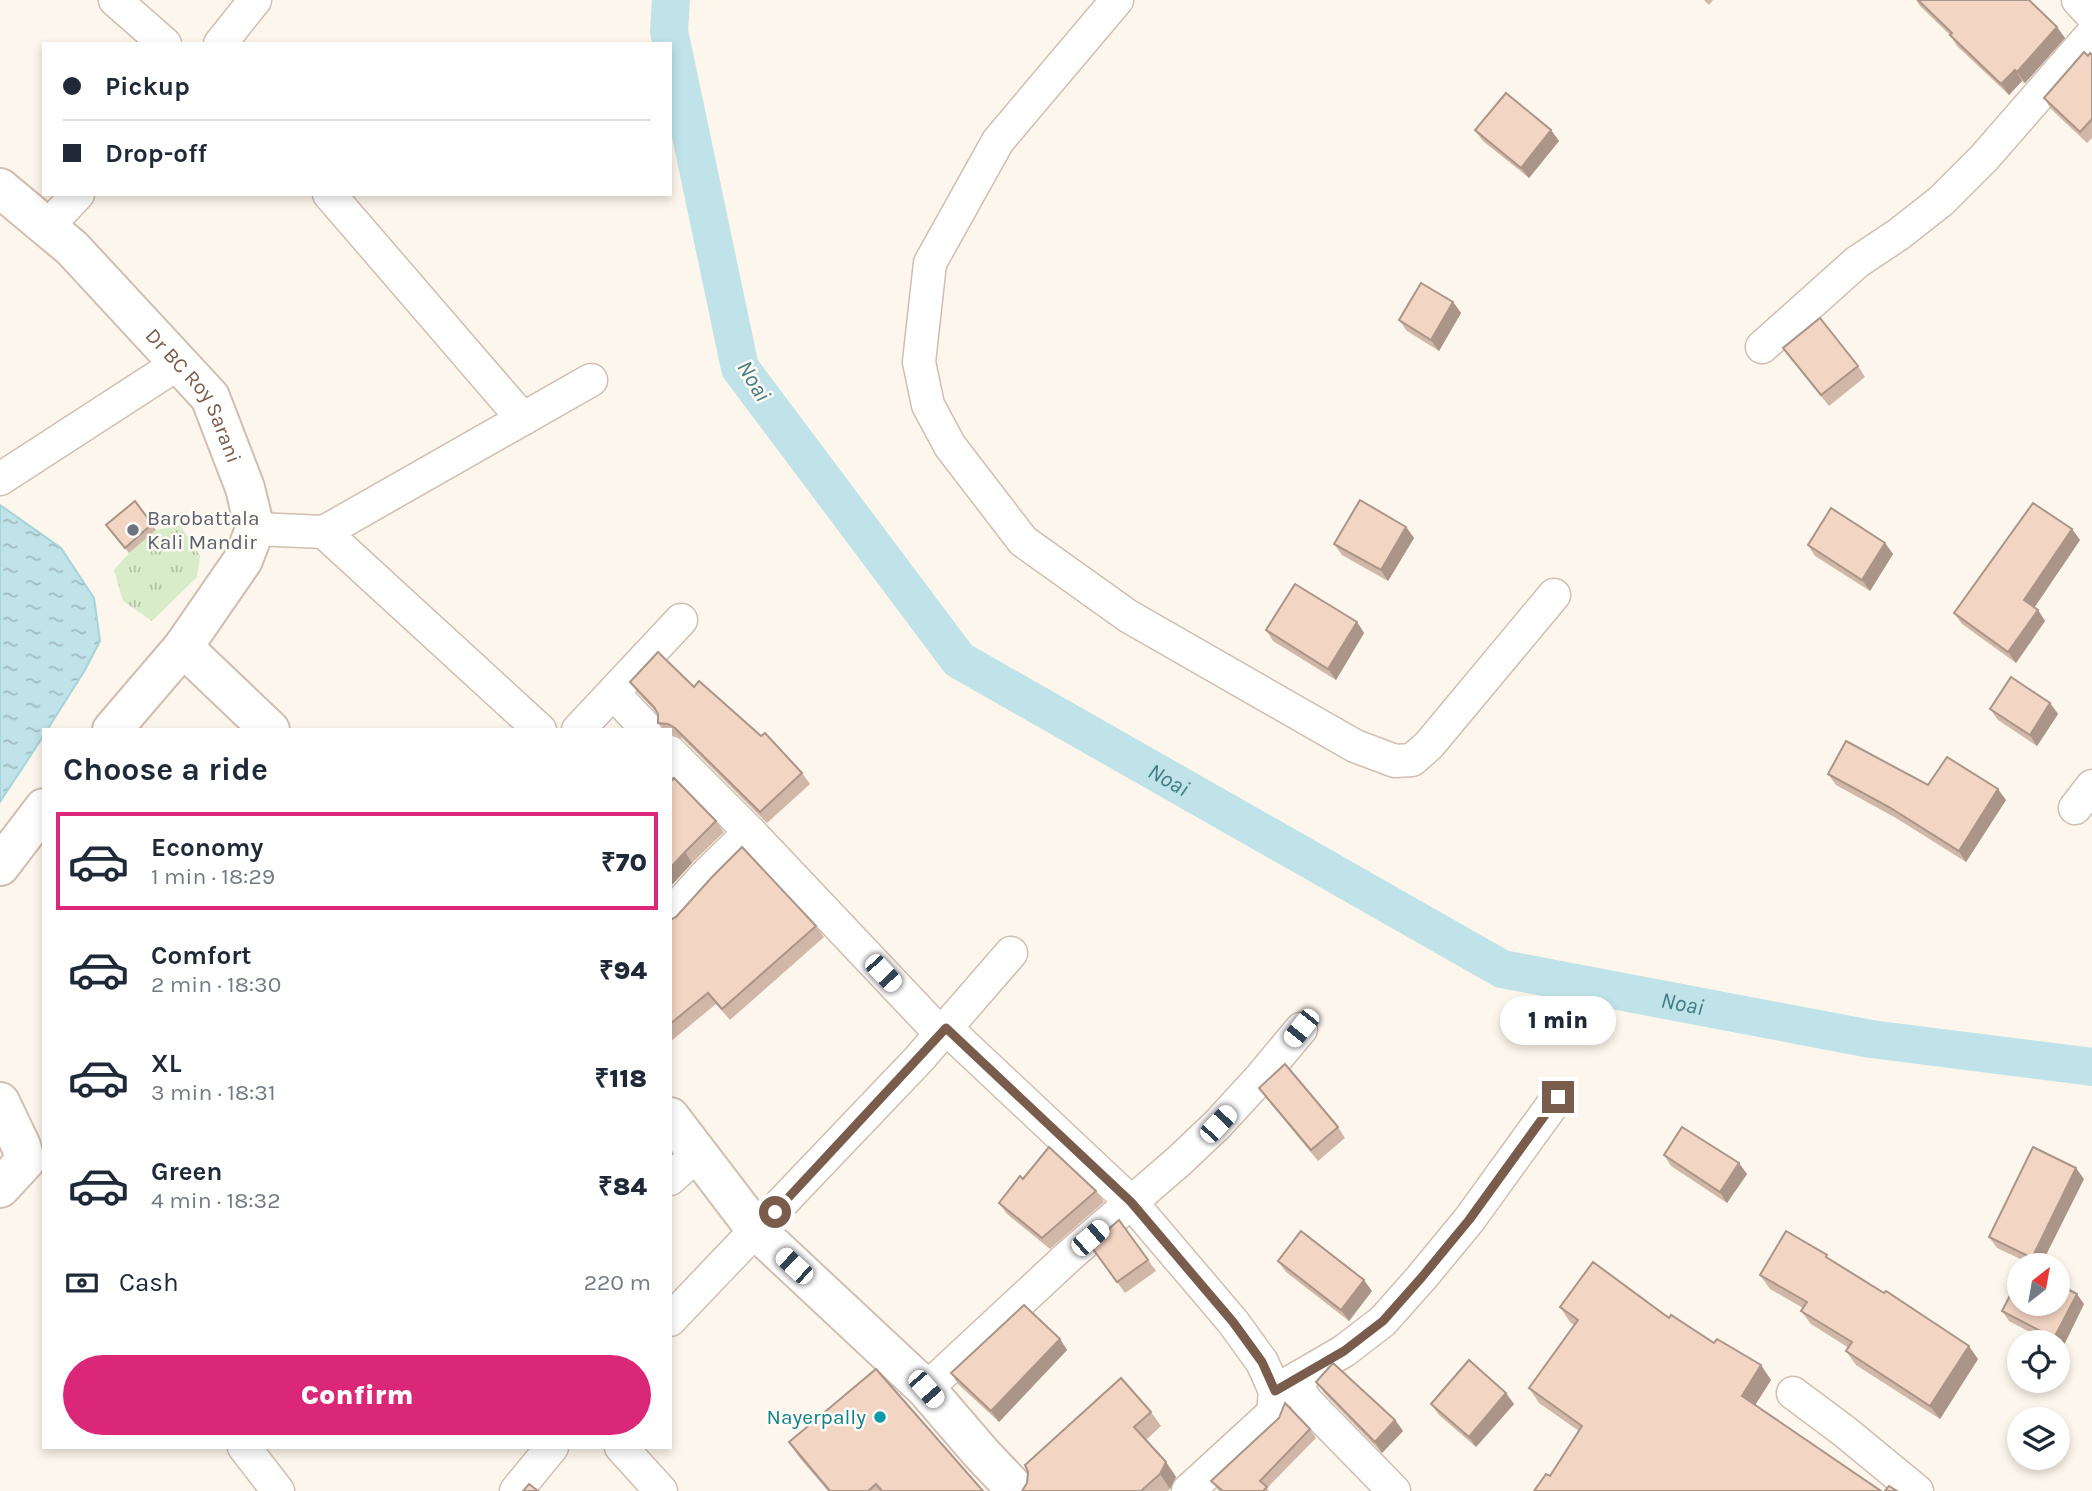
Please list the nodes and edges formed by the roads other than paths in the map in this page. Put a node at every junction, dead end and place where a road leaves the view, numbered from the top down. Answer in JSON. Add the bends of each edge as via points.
{"nodes":[{"id":1,"x":115,"y":0,"type":"edge"},
{"id":2,"x":255,"y":0,"type":"edge"},
{"id":3,"x":1117,"y":0,"type":"edge"},
{"id":4,"x":2078,"y":0,"type":"edge"},
{"id":5,"x":2092,"y":15,"type":"edge"},
{"id":6,"x":2092,"y":34,"type":"edge"},
{"id":7,"x":163,"y":42,"type":"edge"},
{"id":8,"x":222,"y":42,"type":"edge"},
{"id":9,"x":0,"y":188,"type":"edge"},
{"id":10,"x":76,"y":196,"type":"edge"},
{"id":11,"x":331,"y":196,"type":"edge"},
{"id":12,"x":47,"y":227,"type":"junction"},
{"id":13,"x":1762,"y":348,"type":"dead end"},
{"id":14,"x":178,"y":363,"type":"junction"},
{"id":15,"x":591,"y":380,"type":"dead end"},
{"id":16,"x":523,"y":419,"type":"junction"},
{"id":17,"x":0,"y":479,"type":"edge"},
{"id":18,"x":255,"y":529,"type":"junction"},
{"id":19,"x":324,"y":532,"type":"junction"},
{"id":20,"x":1554,"y":594,"type":"dead end"},
{"id":21,"x":681,"y":620,"type":"dead end"},
{"id":22,"x":183,"y":647,"type":"junction"},
{"id":23,"x":613,"y":693,"type":"junction"},
{"id":24,"x":113,"y":728,"type":"edge"},
{"id":25,"x":268,"y":728,"type":"edge"},
{"id":26,"x":538,"y":728,"type":"edge"},
{"id":27,"x":580,"y":728,"type":"edge"},
{"id":28,"x":647,"y":728,"type":"edge"},
{"id":29,"x":672,"y":754,"type":"edge"},
{"id":30,"x":42,"y":814,"type":"edge"},
{"id":31,"x":750,"y":832,"type":"junction"},
{"id":32,"x":0,"y":866,"type":"edge"},
{"id":33,"x":672,"y":913,"type":"edge"},
{"id":34,"x":1011,"y":953,"type":"dead end"},
{"id":35,"x":1301,"y":1028,"type":"dead end"},
{"id":36,"x":943,"y":1031,"type":"junction"},
{"id":37,"x":1558,"y":1097,"type":"dead end"},
{"id":38,"x":0,"y":1102,"type":"edge"},
{"id":39,"x":672,"y":1120,"type":"edge"},
{"id":40,"x":698,"y":1154,"type":"junction"},
{"id":41,"x":32,"y":1160,"type":"edge"},
{"id":42,"x":672,"y":1178,"type":"edge"},
{"id":43,"x":0,"y":1188,"type":"edge"},
{"id":44,"x":1131,"y":1202,"type":"junction"},
{"id":45,"x":757,"y":1231,"type":"junction"},
{"id":46,"x":672,"y":1318,"type":"edge"},
{"id":47,"x":1284,"y":1386,"type":"junction"},
{"id":48,"x":926,"y":1389,"type":"junction"},
{"id":49,"x":1793,"y":1393,"type":"dead end"},
{"id":50,"x":246,"y":1449,"type":"edge"},
{"id":51,"x":550,"y":1449,"type":"edge"},
{"id":52,"x":623,"y":1449,"type":"edge"},
{"id":53,"x":278,"y":1491,"type":"edge"},
{"id":54,"x":516,"y":1491,"type":"edge"},
{"id":55,"x":661,"y":1491,"type":"edge"},
{"id":56,"x":1017,"y":1491,"type":"edge"},
{"id":57,"x":1188,"y":1491,"type":"edge"},
{"id":58,"x":1394,"y":1491,"type":"edge"},
{"id":59,"x":1917,"y":1491,"type":"edge"}],
"edges":[{"from":1,"to":7,"type":"street"},
{"from":2,"to":8,"type":"street"},
{"from":3,"to":20,"type":"street","via":[[998,141],[930,264],[919,362],[928,405],[950,446],[1023,541],[1117,608],[1355,746],[1395,761],[1412,760],[1429,745]]},
{"from":4,"to":5,"type":"street"},
{"from":6,"to":13,"type":"street","via":[[1941,201],[1857,262]]},
{"from":9,"to":12,"type":"street","name":"Dr BC Roy Sarani"},
{"from":10,"to":12,"type":"street"},
{"from":11,"to":16,"type":"street"},
{"from":12,"to":14,"type":"street","name":"Dr BC Roy Sarani"},
{"from":14,"to":17,"type":"street"},
{"from":14,"to":18,"type":"street","name":"Dr BC Roy Sarani","via":[[210,397]]},
{"from":15,"to":16,"type":"street"},
{"from":16,"to":19,"type":"street"},
{"from":18,"to":19,"type":"street"},
{"from":18,"to":22,"type":"street","via":[[243,560]]},
{"from":19,"to":26,"type":"street"},
{"from":21,"to":23,"type":"street"},
{"from":22,"to":24,"type":"street"},
{"from":22,"to":25,"type":"street"},
{"from":23,"to":27,"type":"street"},
{"from":23,"to":28,"type":"street"},
{"from":29,"to":31,"type":"street"},
{"from":30,"to":32,"type":"street"},
{"from":31,"to":33,"type":"street"},
{"from":31,"to":36,"type":"street"},
{"from":34,"to":36,"type":"street"},
{"from":35,"to":44,"type":"street","via":[[1218,1124]]},
{"from":36,"to":44,"type":"street"},
{"from":36,"to":45,"type":"street"},
{"from":37,"to":47,"type":"street","via":[[1469,1220],[1383,1321],[1344,1351]]},
{"from":38,"to":41,"type":"street"},
{"from":39,"to":40,"type":"street"},
{"from":40,"to":42,"type":"street"},
{"from":40,"to":45,"type":"street"},
{"from":41,"to":43,"type":"street","via":[[25,1161]]},
{"from":44,"to":47,"type":"street"},
{"from":44,"to":48,"type":"street"},
{"from":45,"to":46,"type":"street"},
{"from":45,"to":48,"type":"street"},
{"from":47,"to":57,"type":"street","via":[[1273,1413]]},
{"from":47,"to":58,"type":"street","via":[[1307,1402]]},
{"from":48,"to":56,"type":"street"},
{"from":49,"to":59,"type":"street"},
{"from":50,"to":53,"type":"street"},
{"from":51,"to":54,"type":"street"},
{"from":52,"to":55,"type":"street"}]}
